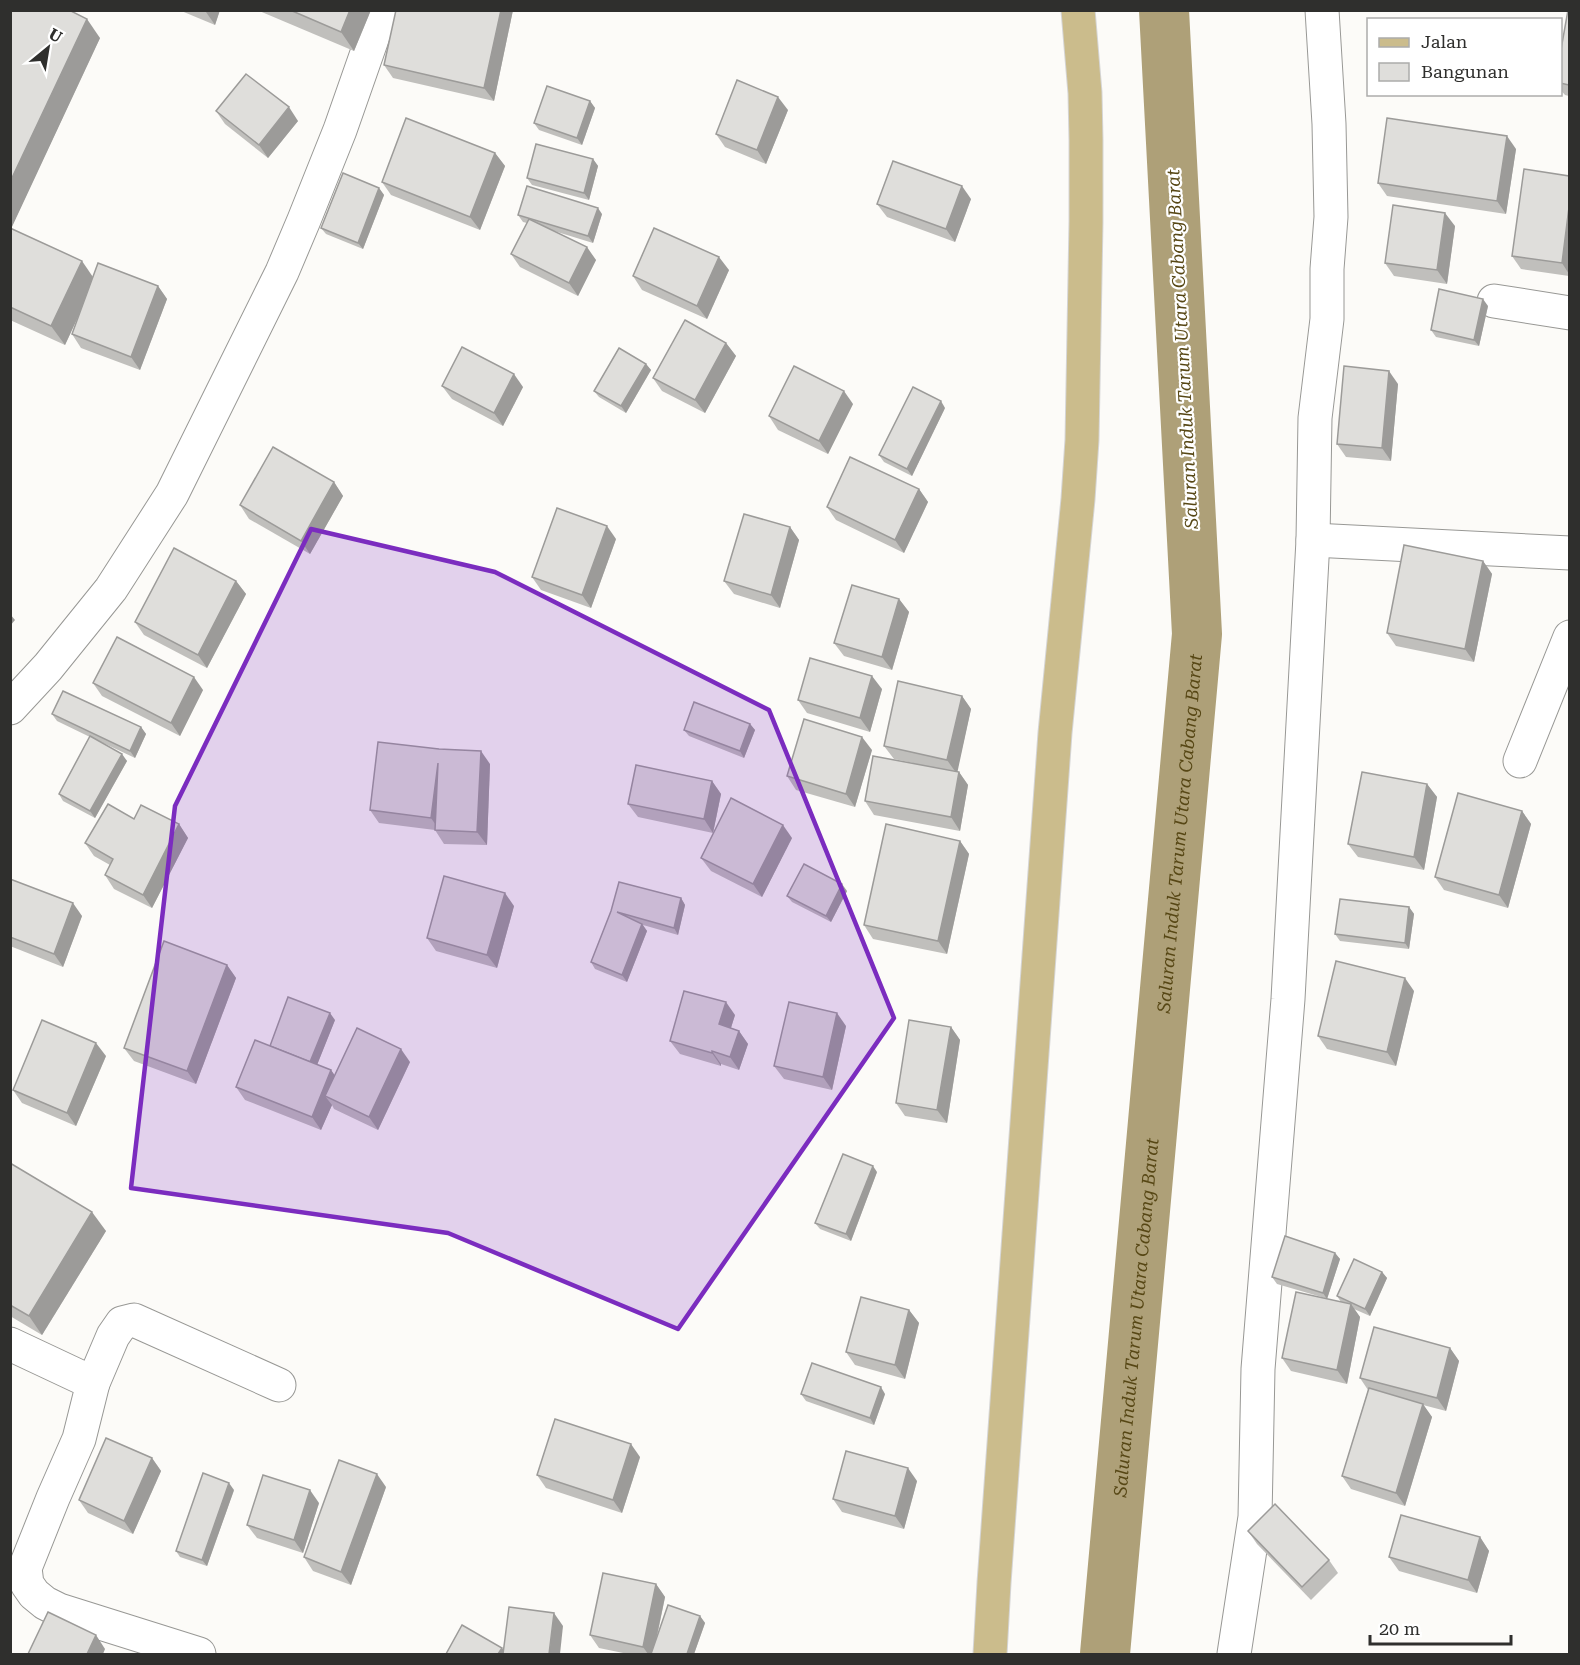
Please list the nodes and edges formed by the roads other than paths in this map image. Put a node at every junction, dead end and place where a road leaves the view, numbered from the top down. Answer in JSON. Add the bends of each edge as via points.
{"nodes":[{"id":1,"x":380,"y":10,"type":"edge"},
{"id":2,"x":1078,"y":10,"type":"edge"},
{"id":3,"x":1322,"y":10,"type":"edge"},
{"id":4,"x":1494,"y":301,"type":"dead end"},
{"id":5,"x":1569,"y":313,"type":"edge"},
{"id":6,"x":1313,"y":540,"type":"junction"},
{"id":7,"x":1569,"y":553,"type":"edge"},
{"id":8,"x":1569,"y":637,"type":"edge"},
{"id":9,"x":10,"y":708,"type":"edge"},
{"id":10,"x":1520,"y":761,"type":"dead end"},
{"id":11,"x":10,"y":1344,"type":"edge"},
{"id":12,"x":93,"y":1383,"type":"junction"},
{"id":13,"x":279,"y":1385,"type":"dead end"},
{"id":14,"x":199,"y":1654,"type":"edge"},
{"id":15,"x":990,"y":1654,"type":"edge"},
{"id":16,"x":1234,"y":1654,"type":"edge"}],
"edges":[{"from":1,"to":9,"type":"street","via":[[340,130],[304,220],[172,494],[111,589]]},
{"from":2,"to":15,"type":"main road","via":[[1086,152],[1082,440],[1054,745]]},
{"from":3,"to":6,"type":"street","via":[[1331,217],[1327,319],[1316,418]]},
{"from":4,"to":5,"type":"street"},
{"from":6,"to":7,"type":"street"},
{"from":6,"to":16,"type":"street","via":[[1288,999],[1258,1369],[1255,1517]]},
{"from":8,"to":10,"type":"street"},
{"from":11,"to":12,"type":"street"},
{"from":12,"to":13,"type":"street","via":[[113,1336],[122,1323],[134,1320]]},
{"from":12,"to":14,"type":"street","via":[[79,1439],[25,1568],[27,1584],[45,1603],[60,1610]]}]}
